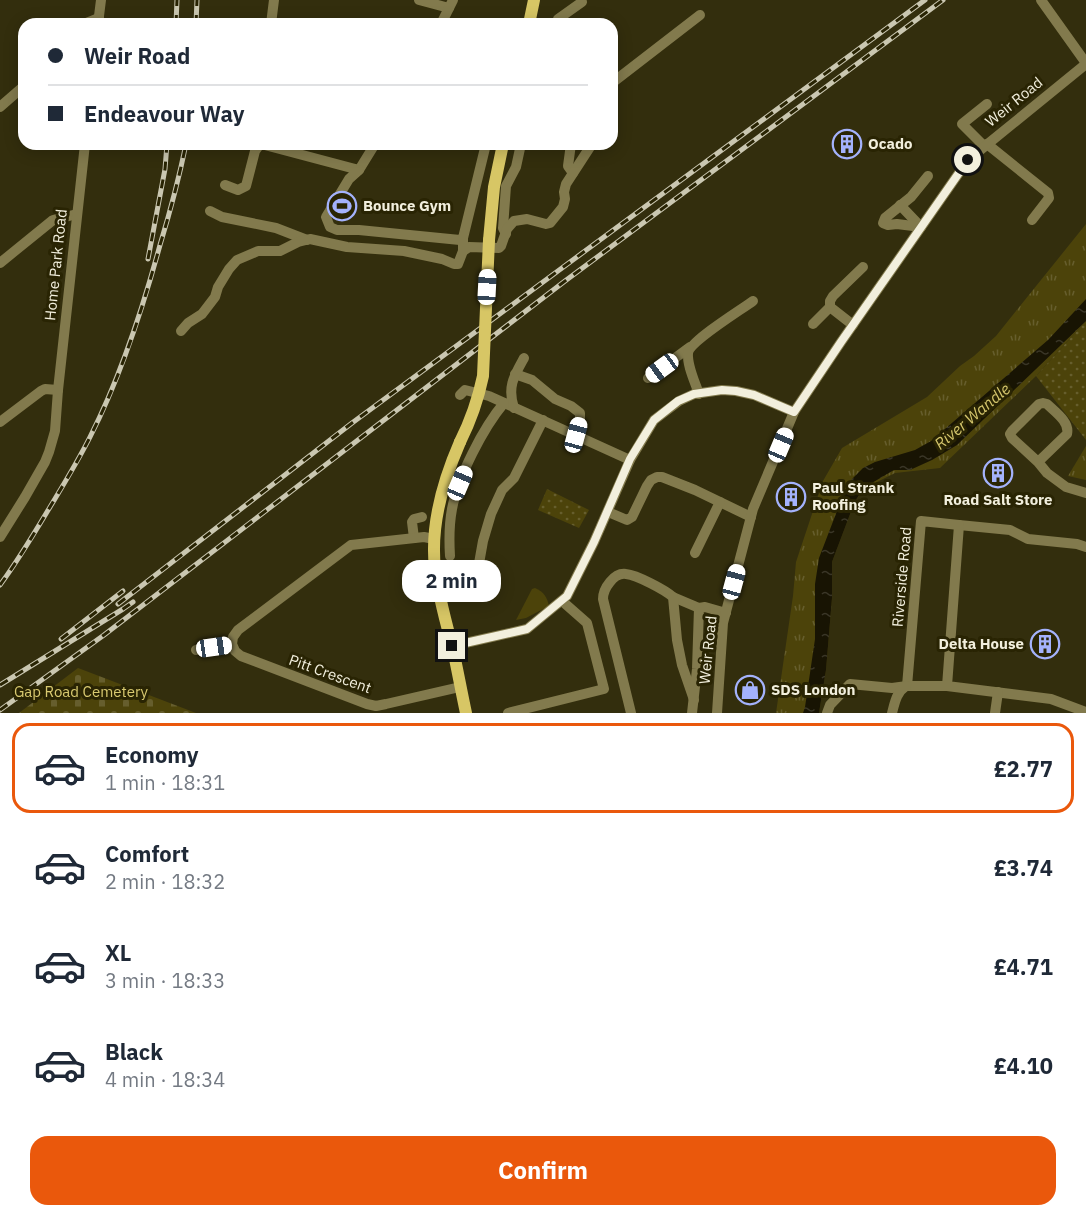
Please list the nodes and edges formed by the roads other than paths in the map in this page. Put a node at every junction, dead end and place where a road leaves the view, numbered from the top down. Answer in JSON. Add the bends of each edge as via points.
{"nodes":[{"id":1,"x":101,"y":0,"type":"edge"},
{"id":2,"x":274,"y":0,"type":"edge"},
{"id":3,"x":419,"y":0,"type":"edge"},
{"id":4,"x":534,"y":0,"type":"edge"},
{"id":5,"x":1041,"y":0,"type":"edge"},
{"id":6,"x":582,"y":2,"type":"dead end"},
{"id":7,"x":451,"y":4,"type":"edge"},
{"id":8,"x":700,"y":15,"type":"dead end"},
{"id":9,"x":99,"y":18,"type":"edge"},
{"id":10,"x":274,"y":18,"type":"edge"},
{"id":11,"x":444,"y":18,"type":"edge"},
{"id":12,"x":530,"y":18,"type":"edge"},
{"id":13,"x":559,"y":18,"type":"edge"},
{"id":14,"x":1086,"y":63,"type":"edge"},
{"id":15,"x":618,"y":78,"type":"edge"},
{"id":16,"x":18,"y":91,"type":"edge"},
{"id":17,"x":987,"y":104,"type":"dead end"},
{"id":18,"x":0,"y":107,"type":"edge"},
{"id":19,"x":985,"y":145,"type":"junction"},
{"id":20,"x":84,"y":150,"type":"edge"},
{"id":21,"x":256,"y":150,"type":"edge"},
{"id":22,"x":284,"y":150,"type":"edge"},
{"id":23,"x":371,"y":150,"type":"edge"},
{"id":24,"x":485,"y":150,"type":"edge"},
{"id":25,"x":502,"y":150,"type":"edge"},
{"id":26,"x":520,"y":150,"type":"edge"},
{"id":27,"x":570,"y":150,"type":"edge"},
{"id":28,"x":588,"y":150,"type":"edge"},
{"id":29,"x":359,"y":170,"type":"junction"},
{"id":30,"x":573,"y":173,"type":"junction"},
{"id":31,"x":928,"y":176,"type":"dead end"},
{"id":32,"x":225,"y":185,"type":"dead end"},
{"id":33,"x":900,"y":205,"type":"junction"},
{"id":34,"x":210,"y":211,"type":"dead end"},
{"id":35,"x":77,"y":214,"type":"junction"},
{"id":36,"x":1032,"y":220,"type":"dead end"},
{"id":37,"x":921,"y":227,"type":"junction"},
{"id":38,"x":506,"y":234,"type":"junction"},
{"id":39,"x":463,"y":238,"type":"junction"},
{"id":40,"x":307,"y":240,"type":"junction"},
{"id":41,"x":464,"y":251,"type":"junction"},
{"id":42,"x":0,"y":263,"type":"edge"},
{"id":43,"x":863,"y":267,"type":"dead end"},
{"id":44,"x":753,"y":302,"type":"dead end"},
{"id":45,"x":830,"y":307,"type":"junction"},
{"id":46,"x":813,"y":324,"type":"dead end"},
{"id":47,"x":853,"y":325,"type":"junction"},
{"id":48,"x":180,"y":331,"type":"dead end"},
{"id":49,"x":690,"y":347,"type":"junction"},
{"id":50,"x":524,"y":358,"type":"dead end"},
{"id":51,"x":515,"y":374,"type":"junction"},
{"id":52,"x":648,"y":378,"type":"dead end"},
{"id":53,"x":58,"y":390,"type":"junction"},
{"id":54,"x":699,"y":394,"type":"junction"},
{"id":55,"x":460,"y":395,"type":"dead end"},
{"id":56,"x":509,"y":405,"type":"junction"},
{"id":57,"x":794,"y":412,"type":"junction"},
{"id":58,"x":543,"y":420,"type":"junction"},
{"id":59,"x":0,"y":422,"type":"edge"},
{"id":60,"x":576,"y":435,"type":"junction"},
{"id":61,"x":630,"y":459,"type":"junction"},
{"id":62,"x":1038,"y":462,"type":"junction"},
{"id":63,"x":1086,"y":493,"type":"edge"},
{"id":64,"x":720,"y":502,"type":"junction"},
{"id":65,"x":608,"y":512,"type":"junction"},
{"id":66,"x":422,"y":517,"type":"dead end"},
{"id":67,"x":751,"y":517,"type":"junction"},
{"id":68,"x":959,"y":525,"type":"junction"},
{"id":69,"x":0,"y":537,"type":"edge"},
{"id":70,"x":414,"y":538,"type":"junction"},
{"id":71,"x":434,"y":539,"type":"junction"},
{"id":72,"x":1086,"y":547,"type":"edge"},
{"id":73,"x":694,"y":553,"type":"dead end"},
{"id":74,"x":450,"y":556,"type":"dead end"},
{"id":75,"x":481,"y":582,"type":"dead end"},
{"id":76,"x":673,"y":597,"type":"junction"},
{"id":77,"x":562,"y":601,"type":"junction"},
{"id":78,"x":699,"y":608,"type":"junction"},
{"id":79,"x":726,"y":613,"type":"junction"},
{"id":80,"x":232,"y":644,"type":"junction"},
{"id":81,"x":452,"y":646,"type":"junction"},
{"id":82,"x":196,"y":650,"type":"dead end"},
{"id":83,"x":907,"y":686,"type":"junction"},
{"id":84,"x":947,"y":686,"type":"junction"},
{"id":85,"x":460,"y":687,"type":"junction"},
{"id":86,"x":998,"y":692,"type":"junction"},
{"id":87,"x":694,"y":700,"type":"junction"},
{"id":88,"x":1086,"y":712,"type":"edge"},
{"id":89,"x":466,"y":713,"type":"edge"},
{"id":90,"x":508,"y":713,"type":"edge"},
{"id":91,"x":631,"y":713,"type":"edge"},
{"id":92,"x":692,"y":713,"type":"edge"},
{"id":93,"x":717,"y":713,"type":"edge"},
{"id":94,"x":827,"y":713,"type":"edge"},
{"id":95,"x":892,"y":713,"type":"edge"},
{"id":96,"x":995,"y":713,"type":"edge"}],
"edges":[{"from":1,"to":9,"type":"street"},
{"from":2,"to":10,"type":"street"},
{"from":3,"to":7,"type":"street"},
{"from":4,"to":12,"type":"main road"},
{"from":5,"to":14,"type":"street"},
{"from":6,"to":13,"type":"street"},
{"from":7,"to":11,"type":"street"},
{"from":8,"to":15,"type":"street"},
{"from":14,"to":19,"type":"street","name":"Weir Road"},
{"from":16,"to":18,"type":"street"},
{"from":17,"to":19,"type":"street","via":[[962,124]]},
{"from":19,"to":36,"type":"street","via":[[1047,193],[1047,203]]},
{"from":19,"to":37,"type":"street","name":"Weir Road","via":[[968,160]]},
{"from":20,"to":35,"type":"street","name":"Home Park Road"},
{"from":21,"to":32,"type":"street","via":[[246,186],[238,190]]},
{"from":22,"to":29,"type":"street"},
{"from":23,"to":29,"type":"street"},
{"from":24,"to":39,"type":"street"},
{"from":25,"to":71,"type":"main road","bridge":true,"via":[[490,227],[483,376],[476,407],[450,465]]},
{"from":26,"to":38,"type":"street","via":[[506,186]]},
{"from":27,"to":30,"type":"street","via":[[568,166]]},
{"from":28,"to":30,"type":"street"},
{"from":29,"to":39,"type":"street","via":[[349,179],[326,217],[330,227]]},
{"from":30,"to":38,"type":"street","via":[[566,184],[563,207],[550,223],[514,221]]},
{"from":31,"to":33,"type":"street"},
{"from":33,"to":37,"type":"street"},
{"from":33,"to":37,"type":"street","via":[[883,223]]},
{"from":34,"to":40,"type":"street"},
{"from":35,"to":42,"type":"street","via":[[53,220]]},
{"from":35,"to":53,"type":"street","name":"Home Park Road"},
{"from":37,"to":47,"type":"street","name":"Weir Road"},
{"from":38,"to":41,"type":"street","via":[[499,248],[469,247]]},
{"from":39,"to":41,"type":"street"},
{"from":40,"to":41,"type":"street","via":[[404,251],[454,264],[458,264]]},
{"from":40,"to":48,"type":"street","via":[[280,251],[258,251],[237,260],[202,314]]},
{"from":43,"to":45,"type":"street","via":[[833,296]]},
{"from":44,"to":49,"type":"street"},
{"from":45,"to":46,"type":"street"},
{"from":45,"to":47,"type":"street"},
{"from":47,"to":57,"type":"street","name":"Weir Road"},
{"from":49,"to":52,"type":"street"},
{"from":49,"to":54,"type":"street","via":[[689,361]]},
{"from":50,"to":51,"type":"street"},
{"from":51,"to":56,"type":"street"},
{"from":51,"to":60,"type":"street","via":[[532,380],[580,413]]},
{"from":53,"to":59,"type":"street","via":[[41,391]]},
{"from":53,"to":69,"type":"street","name":"Home Park Road","via":[[49,452]]},
{"from":54,"to":57,"type":"street","via":[[736,391]]},
{"from":54,"to":61,"type":"street","via":[[678,401],[654,420]]},
{"from":55,"to":56,"type":"street","via":[[471,391]]},
{"from":56,"to":58,"type":"street"},
{"from":56,"to":74,"type":"street","via":[[495,415],[460,483],[452,507]]},
{"from":57,"to":67,"type":"street","name":"Weir Road"},
{"from":58,"to":60,"type":"street"},
{"from":58,"to":75,"type":"street","via":[[491,514],[478,569]]},
{"from":60,"to":61,"type":"street"},
{"from":61,"to":65,"type":"street"},
{"from":62,"to":62,"type":"street","via":[[1069,429],[1043,403],[1010,434]]},
{"from":62,"to":63,"type":"street","via":[[1066,487]]},
{"from":64,"to":65,"type":"street","via":[[657,477],[647,486],[632,517],[627,520]]},
{"from":64,"to":67,"type":"street"},
{"from":64,"to":73,"type":"street"},
{"from":65,"to":77,"type":"street"},
{"from":66,"to":70,"type":"street","via":[[412,522]]},
{"from":67,"to":79,"type":"street","name":"Weir Road"},
{"from":68,"to":72,"type":"street","via":[[1010,530],[1028,539]]},
{"from":68,"to":83,"type":"street","name":"Riverside Road","via":[[921,521]]},
{"from":68,"to":84,"type":"street"},
{"from":70,"to":71,"type":"street"},
{"from":70,"to":80,"type":"street","via":[[351,545],[238,630]]},
{"from":71,"to":81,"type":"main road","via":[[435,567]]},
{"from":76,"to":78,"type":"street"},
{"from":76,"to":87,"type":"street","via":[[676,640]]},
{"from":76,"to":91,"type":"street","via":[[626,574],[620,574],[605,588],[603,599]]},
{"from":77,"to":81,"type":"street","via":[[527,629]]},
{"from":77,"to":90,"type":"street","via":[[587,623],[604,689]]},
{"from":78,"to":79,"type":"street"},
{"from":78,"to":87,"type":"street"},
{"from":79,"to":93,"type":"street","name":"Weir Road"},
{"from":80,"to":82,"type":"street"},
{"from":80,"to":85,"type":"street","name":"Pitt Crescent","via":[[242,656],[375,706]]},
{"from":81,"to":85,"type":"main road"},
{"from":83,"to":84,"type":"street"},
{"from":83,"to":94,"type":"street","via":[[850,684]]},
{"from":83,"to":95,"type":"street","via":[[897,696]]},
{"from":84,"to":86,"type":"street"},
{"from":85,"to":89,"type":"main road"},
{"from":86,"to":88,"type":"street","via":[[1051,699]]},
{"from":86,"to":96,"type":"street"},
{"from":87,"to":92,"type":"street"}]}
